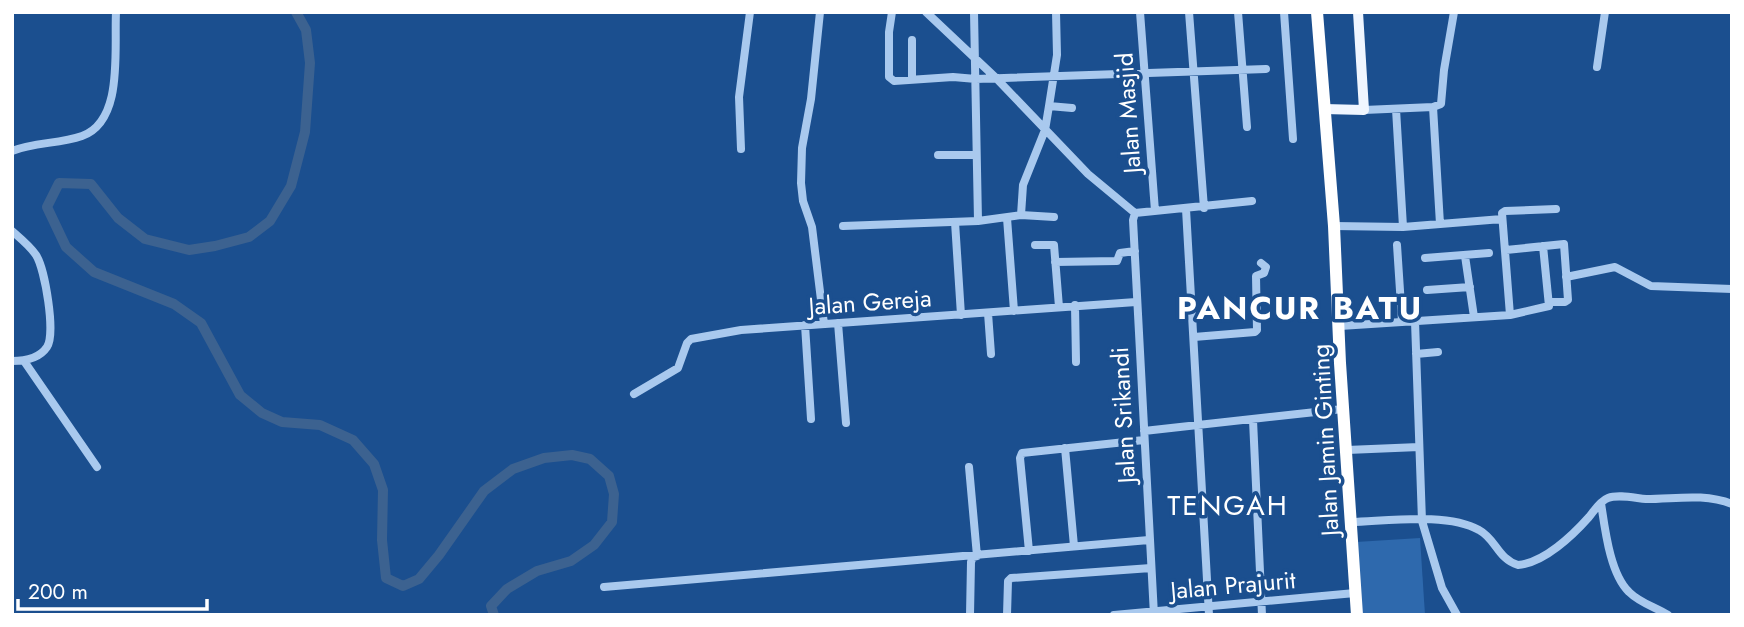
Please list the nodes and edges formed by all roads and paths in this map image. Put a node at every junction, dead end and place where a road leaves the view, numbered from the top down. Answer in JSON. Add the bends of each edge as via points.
{"nodes":[{"id":1,"x":116,"y":12,"type":"edge"},
{"id":2,"x":750,"y":12,"type":"edge"},
{"id":3,"x":820,"y":12,"type":"edge"},
{"id":4,"x":892,"y":12,"type":"edge"},
{"id":5,"x":926,"y":12,"type":"edge"},
{"id":6,"x":974,"y":12,"type":"edge"},
{"id":7,"x":1056,"y":12,"type":"edge"},
{"id":8,"x":1140,"y":12,"type":"edge"},
{"id":9,"x":1189,"y":12,"type":"edge"},
{"id":10,"x":1238,"y":12,"type":"edge"},
{"id":11,"x":1284,"y":12,"type":"edge"},
{"id":12,"x":1317,"y":12,"type":"edge"},
{"id":13,"x":1358,"y":12,"type":"edge"},
{"id":14,"x":1454,"y":12,"type":"edge"},
{"id":15,"x":1605,"y":12,"type":"edge"},
{"id":16,"x":912,"y":40,"type":"dead end"},
{"id":17,"x":975,"y":59,"type":"junction"},
{"id":18,"x":1597,"y":66,"type":"dead end"},
{"id":19,"x":1266,"y":69,"type":"dead end"},
{"id":20,"x":1243,"y":71,"type":"junction"},
{"id":21,"x":1193,"y":72,"type":"junction"},
{"id":22,"x":1144,"y":75,"type":"junction"},
{"id":23,"x":1053,"y":77,"type":"junction"},
{"id":24,"x":996,"y":78,"type":"junction"},
{"id":25,"x":912,"y":79,"type":"junction"},
{"id":26,"x":976,"y":79,"type":"junction"},
{"id":27,"x":1049,"y":106,"type":"junction"},
{"id":28,"x":1433,"y":107,"type":"junction"},
{"id":29,"x":1072,"y":108,"type":"dead end"},
{"id":30,"x":1324,"y":109,"type":"junction"},
{"id":31,"x":1396,"y":109,"type":"junction"},
{"id":32,"x":1364,"y":110,"type":"junction"},
{"id":33,"x":1247,"y":127,"type":"dead end"},
{"id":34,"x":1045,"y":130,"type":"junction"},
{"id":35,"x":1293,"y":139,"type":"dead end"},
{"id":36,"x":741,"y":149,"type":"dead end"},
{"id":37,"x":12,"y":151,"type":"edge"},
{"id":38,"x":938,"y":155,"type":"dead end"},
{"id":39,"x":976,"y":155,"type":"junction"},
{"id":40,"x":1252,"y":201,"type":"dead end"},
{"id":41,"x":1204,"y":208,"type":"junction"},
{"id":42,"x":1186,"y":209,"type":"junction"},
{"id":43,"x":1556,"y":209,"type":"dead end"},
{"id":44,"x":1155,"y":211,"type":"junction"},
{"id":45,"x":1135,"y":214,"type":"junction"},
{"id":46,"x":1021,"y":215,"type":"junction"},
{"id":47,"x":1054,"y":217,"type":"dead end"},
{"id":48,"x":1007,"y":218,"type":"junction"},
{"id":49,"x":1502,"y":219,"type":"junction"},
{"id":50,"x":978,"y":220,"type":"junction"},
{"id":51,"x":955,"y":222,"type":"junction"},
{"id":52,"x":1440,"y":224,"type":"junction"},
{"id":53,"x":843,"y":226,"type":"dead end"},
{"id":54,"x":1334,"y":226,"type":"junction"},
{"id":55,"x":1403,"y":227,"type":"junction"},
{"id":56,"x":12,"y":231,"type":"edge"},
{"id":57,"x":1035,"y":245,"type":"dead end"},
{"id":58,"x":1397,"y":245,"type":"dead end"},
{"id":59,"x":1543,"y":246,"type":"junction"},
{"id":60,"x":1506,"y":250,"type":"junction"},
{"id":61,"x":1135,"y":251,"type":"junction"},
{"id":62,"x":1489,"y":253,"type":"dead end"},
{"id":63,"x":1465,"y":256,"type":"junction"},
{"id":64,"x":1425,"y":258,"type":"dead end"},
{"id":65,"x":1055,"y":262,"type":"junction"},
{"id":66,"x":1261,"y":262,"type":"dead end"},
{"id":67,"x":1566,"y":277,"type":"junction"},
{"id":68,"x":1470,"y":287,"type":"junction"},
{"id":69,"x":1732,"y":289,"type":"edge"},
{"id":70,"x":1427,"y":290,"type":"dead end"},
{"id":71,"x":1136,"y":302,"type":"junction"},
{"id":72,"x":1550,"y":302,"type":"junction"},
{"id":73,"x":1075,"y":305,"type":"junction"},
{"id":74,"x":1059,"y":307,"type":"junction"},
{"id":75,"x":1014,"y":311,"type":"junction"},
{"id":76,"x":988,"y":313,"type":"junction"},
{"id":77,"x":961,"y":315,"type":"junction"},
{"id":78,"x":1510,"y":315,"type":"junction"},
{"id":79,"x":1474,"y":317,"type":"junction"},
{"id":80,"x":1402,"y":321,"type":"junction"},
{"id":81,"x":1415,"y":321,"type":"junction"},
{"id":82,"x":838,"y":323,"type":"junction"},
{"id":83,"x":824,"y":324,"type":"junction"},
{"id":84,"x":805,"y":325,"type":"junction"},
{"id":85,"x":1340,"y":326,"type":"junction"},
{"id":86,"x":1194,"y":337,"type":"junction"},
{"id":87,"x":1438,"y":352,"type":"dead end"},
{"id":88,"x":991,"y":354,"type":"dead end"},
{"id":89,"x":1416,"y":354,"type":"junction"},
{"id":90,"x":24,"y":360,"type":"junction"},
{"id":91,"x":12,"y":361,"type":"edge"},
{"id":92,"x":1076,"y":362,"type":"dead end"},
{"id":93,"x":634,"y":394,"type":"dead end"},
{"id":94,"x":1343,"y":409,"type":"junction"},
{"id":95,"x":811,"y":419,"type":"dead end"},
{"id":96,"x":1253,"y":420,"type":"junction"},
{"id":97,"x":846,"y":423,"type":"dead end"},
{"id":98,"x":1198,"y":426,"type":"junction"},
{"id":99,"x":1144,"y":436,"type":"junction"},
{"id":100,"x":1419,"y":447,"type":"junction"},
{"id":101,"x":1065,"y":448,"type":"junction"},
{"id":102,"x":1347,"y":450,"type":"junction"},
{"id":103,"x":97,"y":467,"type":"dead end"},
{"id":104,"x":969,"y":467,"type":"dead end"},
{"id":105,"x":1601,"y":503,"type":"junction"},
{"id":106,"x":1732,"y":504,"type":"edge"},
{"id":107,"x":1422,"y":521,"type":"junction"},
{"id":108,"x":1351,"y":522,"type":"junction"},
{"id":109,"x":1149,"y":540,"type":"junction"},
{"id":110,"x":1074,"y":547,"type":"junction"},
{"id":111,"x":1029,"y":551,"type":"junction"},
{"id":112,"x":977,"y":556,"type":"junction"},
{"id":113,"x":1151,"y":568,"type":"junction"},
{"id":114,"x":604,"y":586,"type":"dead end"},
{"id":115,"x":1355,"y":593,"type":"junction"},
{"id":116,"x":1261,"y":602,"type":"junction"},
{"id":117,"x":1208,"y":610,"type":"edge"},
{"id":118,"x":1154,"y":613,"type":"edge"},
{"id":119,"x":970,"y":615,"type":"edge"},
{"id":120,"x":1007,"y":615,"type":"edge"},
{"id":121,"x":1114,"y":615,"type":"edge"},
{"id":122,"x":1262,"y":615,"type":"edge"},
{"id":123,"x":1357,"y":615,"type":"edge"},
{"id":124,"x":1457,"y":615,"type":"edge"},
{"id":125,"x":1668,"y":615,"type":"edge"}],
"edges":[{"from":1,"to":37,"type":"street","via":[[112,97],[104,119],[82,136]]},
{"from":2,"to":36,"type":"street","via":[[739,97]]},
{"from":3,"to":83,"type":"street","via":[[801,183],[812,227]]},
{"from":4,"to":25,"type":"street","via":[[889,77],[894,81]]},
{"from":5,"to":17,"type":"street"},
{"from":6,"to":17,"type":"street"},
{"from":7,"to":23,"type":"street"},
{"from":8,"to":22,"type":"street","name":"Jalan Masjid"},
{"from":9,"to":21,"type":"street"},
{"from":10,"to":20,"type":"street"},
{"from":11,"to":35,"type":"street"},
{"from":12,"to":30,"type":"highway","name":"Jalan Jamin Ginting"},
{"from":13,"to":32,"type":"main road"},
{"from":14,"to":28,"type":"street","via":[[1441,103]]},
{"from":15,"to":18,"type":"street"},
{"from":16,"to":25,"type":"street"},
{"from":17,"to":24,"type":"street"},
{"from":17,"to":26,"type":"street"},
{"from":19,"to":20,"type":"street"},
{"from":20,"to":21,"type":"street"},
{"from":20,"to":33,"type":"street"},
{"from":21,"to":22,"type":"street"},
{"from":21,"to":41,"type":"street"},
{"from":22,"to":23,"type":"street"},
{"from":22,"to":44,"type":"street","name":"Jalan Masjid"},
{"from":23,"to":24,"type":"street"},
{"from":23,"to":27,"type":"street"},
{"from":24,"to":26,"type":"street"},
{"from":24,"to":34,"type":"street"},
{"from":25,"to":26,"type":"street"},
{"from":26,"to":39,"type":"street"},
{"from":27,"to":29,"type":"street"},
{"from":27,"to":34,"type":"street"},
{"from":28,"to":31,"type":"street"},
{"from":28,"to":52,"type":"street"},
{"from":30,"to":32,"type":"main road"},
{"from":30,"to":54,"type":"highway","name":"Jalan Jamin Ginting"},
{"from":31,"to":32,"type":"street"},
{"from":31,"to":55,"type":"street"},
{"from":34,"to":45,"type":"street"},
{"from":34,"to":46,"type":"street","via":[[1023,185]]},
{"from":38,"to":39,"type":"street"},
{"from":39,"to":50,"type":"street"},
{"from":40,"to":41,"type":"street"},
{"from":41,"to":42,"type":"street"},
{"from":42,"to":44,"type":"street"},
{"from":42,"to":86,"type":"street"},
{"from":43,"to":49,"type":"street","via":[[1505,211]]},
{"from":44,"to":45,"type":"street"},
{"from":45,"to":61,"type":"street","name":"Jalan Srikandi"},
{"from":46,"to":47,"type":"street"},
{"from":46,"to":48,"type":"street"},
{"from":48,"to":50,"type":"street"},
{"from":48,"to":75,"type":"street"},
{"from":49,"to":52,"type":"street"},
{"from":49,"to":60,"type":"street"},
{"from":50,"to":51,"type":"street"},
{"from":51,"to":53,"type":"street"},
{"from":51,"to":77,"type":"street"},
{"from":52,"to":55,"type":"street"},
{"from":54,"to":55,"type":"street"},
{"from":54,"to":85,"type":"highway","name":"Jalan Jamin Ginting"},
{"from":56,"to":90,"type":"street","via":[[40,264],[51,332],[45,350]]},
{"from":57,"to":65,"type":"street","via":[[1054,244]]},
{"from":58,"to":80,"type":"street"},
{"from":59,"to":60,"type":"street"},
{"from":59,"to":67,"type":"street","via":[[1564,244]]},
{"from":59,"to":72,"type":"street"},
{"from":60,"to":78,"type":"street"},
{"from":61,"to":65,"type":"street","via":[[1120,253],[1117,261]]},
{"from":61,"to":71,"type":"street","name":"Jalan Srikandi"},
{"from":62,"to":63,"type":"street"},
{"from":63,"to":64,"type":"street"},
{"from":63,"to":68,"type":"street"},
{"from":65,"to":74,"type":"street"},
{"from":66,"to":86,"type":"street","via":[[1266,267],[1256,276],[1255,332]]},
{"from":67,"to":69,"type":"street","via":[[1615,267],[1651,286]]},
{"from":67,"to":72,"type":"street","via":[[1567,301]]},
{"from":68,"to":70,"type":"street"},
{"from":68,"to":79,"type":"street"},
{"from":71,"to":73,"type":"street","name":"Jalan Gereja"},
{"from":71,"to":99,"type":"street","name":"Jalan Srikandi"},
{"from":72,"to":78,"type":"street","via":[[1542,309]]},
{"from":73,"to":74,"type":"street","name":"Jalan Gereja"},
{"from":73,"to":92,"type":"street"},
{"from":74,"to":75,"type":"street","name":"Jalan Gereja"},
{"from":75,"to":76,"type":"street","name":"Jalan Gereja"},
{"from":76,"to":77,"type":"street","name":"Jalan Gereja"},
{"from":76,"to":88,"type":"street"},
{"from":77,"to":82,"type":"street","name":"Jalan Gereja"},
{"from":78,"to":79,"type":"street"},
{"from":79,"to":81,"type":"street"},
{"from":80,"to":81,"type":"street"},
{"from":80,"to":85,"type":"street"},
{"from":81,"to":89,"type":"street"},
{"from":82,"to":83,"type":"street","name":"Jalan Gereja"},
{"from":82,"to":97,"type":"street"},
{"from":83,"to":84,"type":"street","name":"Jalan Gereja"},
{"from":84,"to":93,"type":"street","name":"Jalan Gereja","via":[[691,339],[678,368]]},
{"from":84,"to":95,"type":"street"},
{"from":85,"to":94,"type":"highway","name":"Jalan Jamin Ginting"},
{"from":86,"to":98,"type":"street"},
{"from":87,"to":89,"type":"street"},
{"from":89,"to":100,"type":"street"},
{"from":90,"to":91,"type":"street"},
{"from":90,"to":103,"type":"street"},
{"from":94,"to":96,"type":"street"},
{"from":94,"to":102,"type":"highway","name":"Jalan Jamin Ginting"},
{"from":96,"to":98,"type":"street"},
{"from":96,"to":116,"type":"street"},
{"from":98,"to":99,"type":"street"},
{"from":98,"to":117,"type":"street"},
{"from":99,"to":101,"type":"street"},
{"from":99,"to":109,"type":"street","name":"Jalan Srikandi"},
{"from":100,"to":102,"type":"street"},
{"from":100,"to":107,"type":"street"},
{"from":101,"to":110,"type":"street"},
{"from":101,"to":111,"type":"street","via":[[1022,453],[1020,458]]},
{"from":102,"to":108,"type":"highway","name":"Jalan Jamin Ginting"},
{"from":104,"to":112,"type":"street"},
{"from":105,"to":106,"type":"street","via":[[1610,498],[1691,496]]},
{"from":105,"to":107,"type":"street","via":[[1567,540],[1524,564],[1507,560],[1474,527],[1451,519]]},
{"from":105,"to":125,"type":"street","via":[[1619,579],[1630,594]]},
{"from":107,"to":108,"type":"street"},
{"from":107,"to":124,"type":"street","via":[[1442,588]]},
{"from":108,"to":115,"type":"highway","name":"Jalan Jamin Ginting"},
{"from":109,"to":110,"type":"street"},
{"from":109,"to":113,"type":"street","name":"Jalan Srikandi"},
{"from":110,"to":111,"type":"street"},
{"from":111,"to":112,"type":"street"},
{"from":112,"to":114,"type":"street"},
{"from":112,"to":119,"type":"street","via":[[971,562]]},
{"from":113,"to":118,"type":"street","name":"Jalan Srikandi"},
{"from":113,"to":120,"type":"street","via":[[1011,578]]},
{"from":115,"to":116,"type":"street","name":"Jalan Prajurit"},
{"from":115,"to":123,"type":"highway","name":"Jalan Jamin Ginting"},
{"from":116,"to":117,"type":"street","name":"Jalan Prajurit"},
{"from":116,"to":122,"type":"street"},
{"from":117,"to":118,"type":"street","name":"Jalan Prajurit"},
{"from":118,"to":121,"type":"street","name":"Jalan Prajurit"}]}
